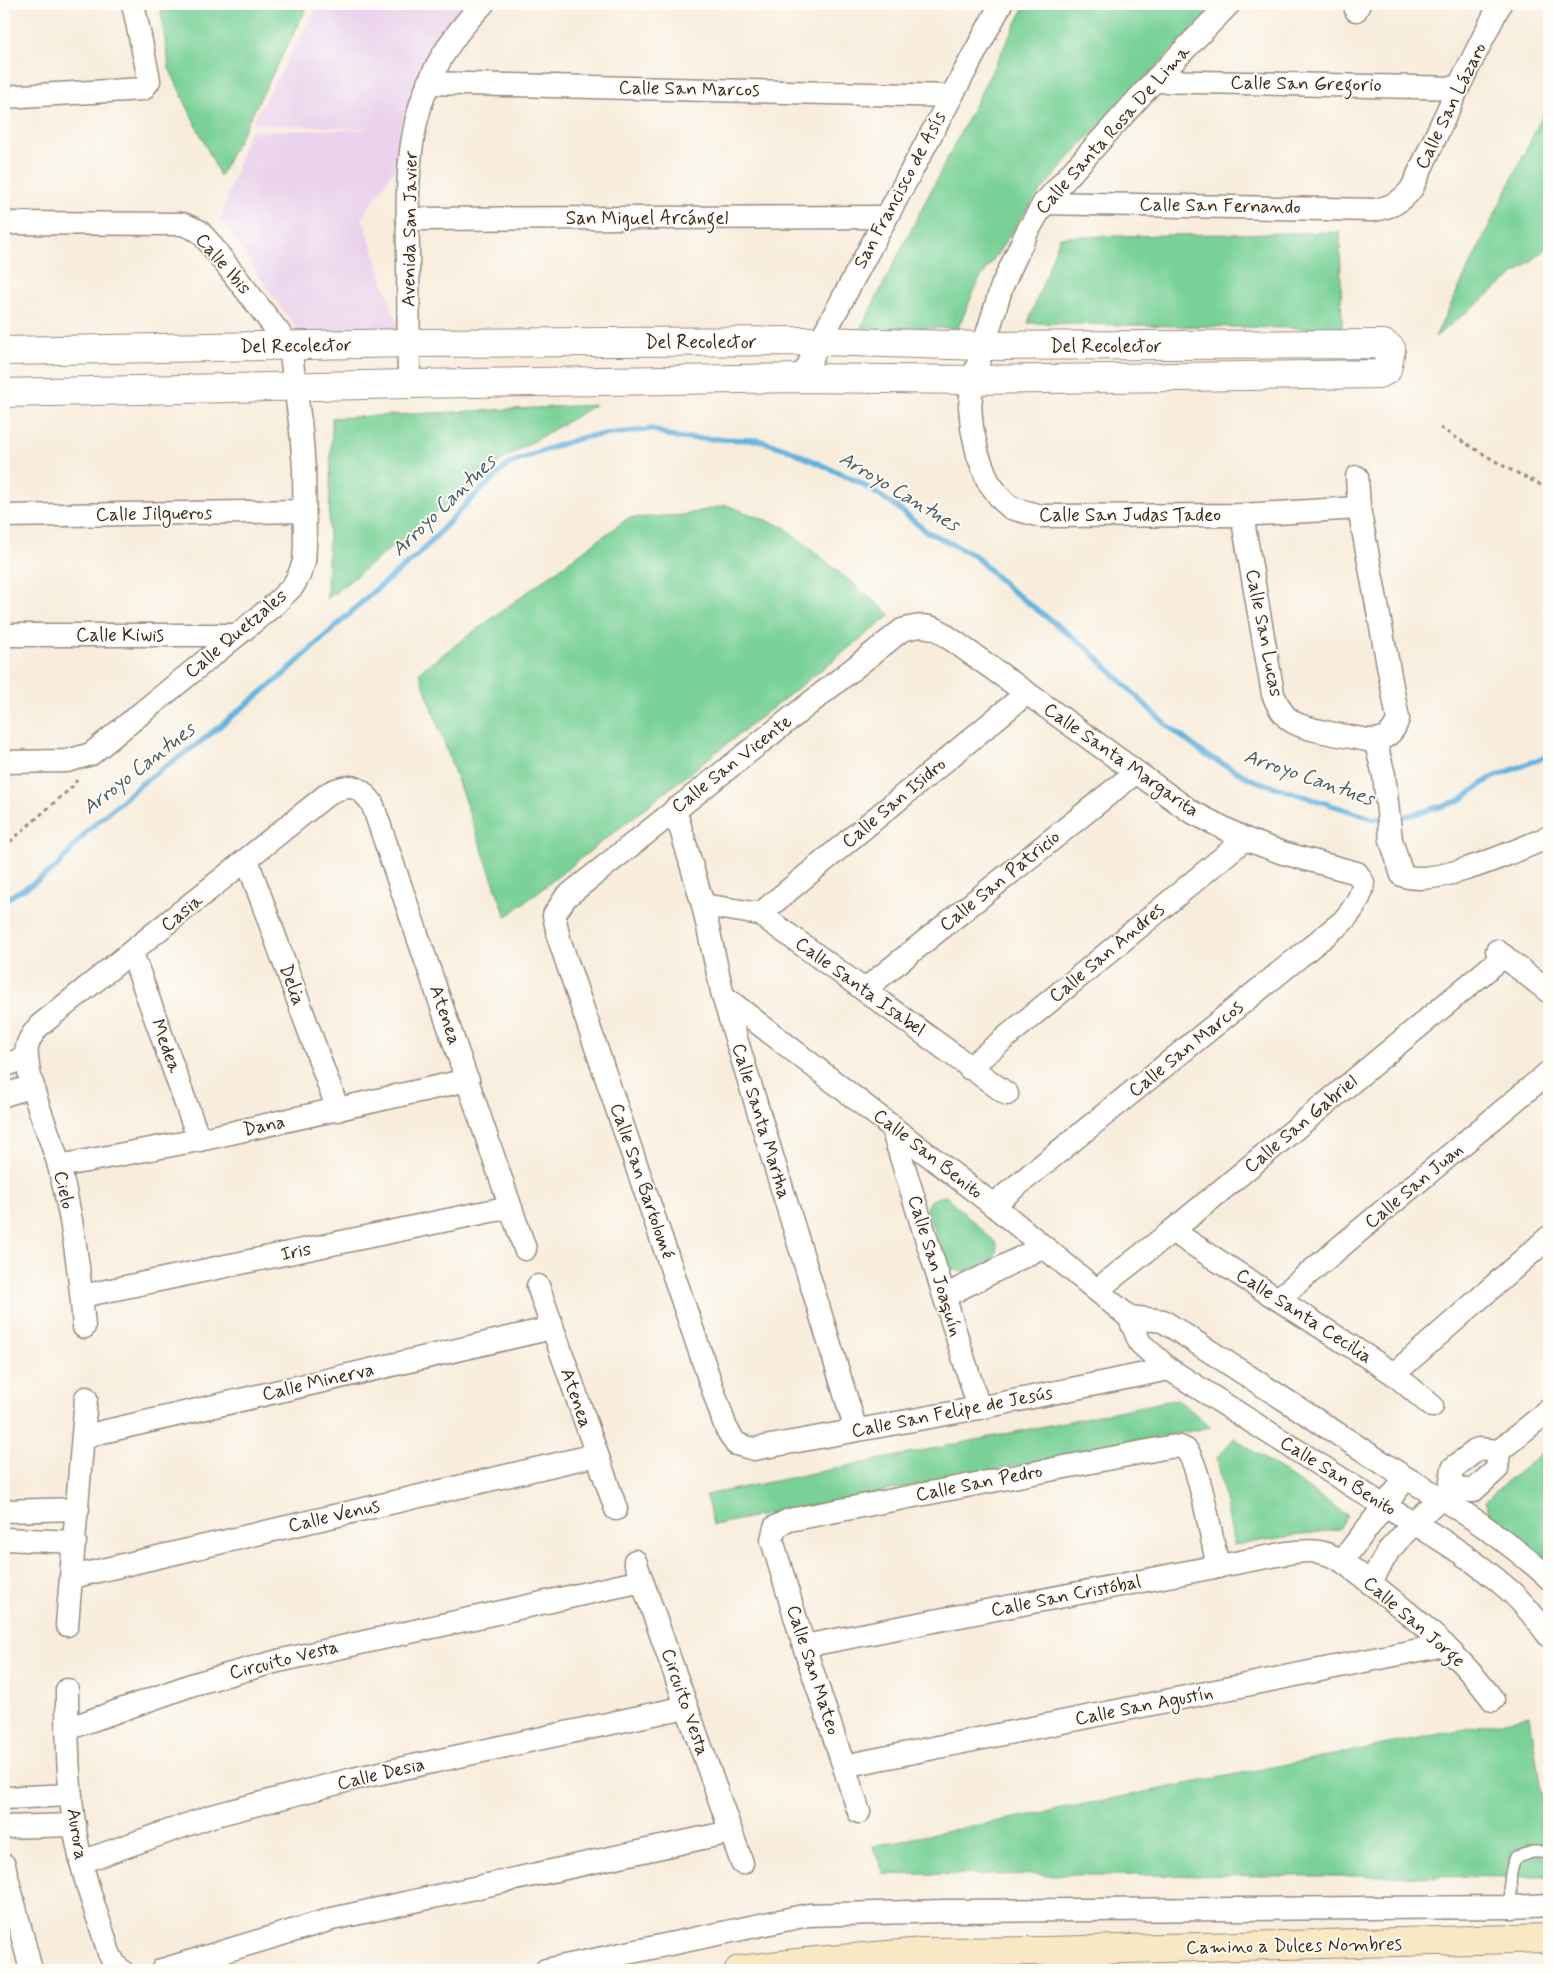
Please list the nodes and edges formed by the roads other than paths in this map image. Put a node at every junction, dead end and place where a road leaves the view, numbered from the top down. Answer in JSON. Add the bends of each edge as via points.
{"nodes":[{"id":1,"x":133,"y":4,"type":"edge"},
{"id":2,"x":483,"y":4,"type":"edge"},
{"id":3,"x":1001,"y":4,"type":"edge"},
{"id":4,"x":1229,"y":4,"type":"edge"},
{"id":5,"x":1500,"y":4,"type":"edge"},
{"id":6,"x":1154,"y":80,"type":"junction"},
{"id":7,"x":428,"y":83,"type":"junction"},
{"id":8,"x":1458,"y":88,"type":"junction"},
{"id":9,"x":951,"y":96,"type":"junction"},
{"id":10,"x":4,"y":97,"type":"edge"},
{"id":11,"x":1044,"y":203,"type":"junction"},
{"id":12,"x":1396,"y":204,"type":"joint"},
{"id":13,"x":886,"y":217,"type":"junction"},
{"id":14,"x":407,"y":219,"type":"junction"},
{"id":15,"x":4,"y":223,"type":"edge"},
{"id":16,"x":820,"y":341,"type":"junction"},
{"id":17,"x":409,"y":344,"type":"junction"},
{"id":18,"x":983,"y":346,"type":"junction"},
{"id":19,"x":290,"y":347,"type":"junction"},
{"id":20,"x":4,"y":351,"type":"edge"},
{"id":21,"x":802,"y":378,"type":"junction"},
{"id":22,"x":973,"y":380,"type":"junction"},
{"id":23,"x":409,"y":384,"type":"junction"},
{"id":24,"x":296,"y":386,"type":"junction"},
{"id":25,"x":4,"y":393,"type":"edge"},
{"id":26,"x":1358,"y":477,"type":"dead end"},
{"id":27,"x":1359,"y":508,"type":"junction"},
{"id":28,"x":304,"y":511,"type":"junction"},
{"id":29,"x":1242,"y":515,"type":"junction"},
{"id":30,"x":4,"y":516,"type":"edge"},
{"id":31,"x":919,"y":625,"type":"joint"},
{"id":32,"x":237,"y":635,"type":"junction"},
{"id":33,"x":4,"y":636,"type":"edge"},
{"id":34,"x":1027,"y":692,"type":"junction"},
{"id":35,"x":1375,"y":740,"type":"junction"},
{"id":36,"x":4,"y":762,"type":"edge"},
{"id":37,"x":1135,"y":773,"type":"junction"},
{"id":38,"x":356,"y":788,"type":"joint"},
{"id":39,"x":675,"y":809,"type":"junction"},
{"id":40,"x":1549,"y":837,"type":"edge"},
{"id":41,"x":1245,"y":838,"type":"junction"},
{"id":42,"x":247,"y":860,"type":"junction"},
{"id":43,"x":1362,"y":881,"type":"joint"},
{"id":44,"x":703,"y":905,"type":"junction"},
{"id":45,"x":760,"y":914,"type":"junction"},
{"id":46,"x":554,"y":916,"type":"joint"},
{"id":47,"x":132,"y":953,"type":"junction"},
{"id":48,"x":864,"y":990,"type":"junction"},
{"id":49,"x":1549,"y":992,"type":"edge"},
{"id":50,"x":723,"y":996,"type":"junction"},
{"id":51,"x":26,"y":1057,"type":"junction"},
{"id":52,"x":4,"y":1066,"type":"edge"},
{"id":53,"x":969,"y":1068,"type":"junction"},
{"id":54,"x":1549,"y":1072,"type":"edge"},
{"id":55,"x":468,"y":1080,"type":"junction"},
{"id":56,"x":33,"y":1086,"type":"junction"},
{"id":57,"x":4,"y":1094,"type":"edge"},
{"id":58,"x":1007,"y":1094,"type":"dead end"},
{"id":59,"x":338,"y":1110,"type":"junction"},
{"id":60,"x":891,"y":1125,"type":"junction"},
{"id":61,"x":199,"y":1140,"type":"junction"},
{"id":62,"x":59,"y":1166,"type":"junction"},
{"id":63,"x":993,"y":1205,"type":"junction"},
{"id":64,"x":510,"y":1208,"type":"junction"},
{"id":65,"x":1172,"y":1231,"type":"junction"},
{"id":66,"x":1549,"y":1237,"type":"edge"},
{"id":67,"x":1042,"y":1247,"type":"junction"},
{"id":68,"x":525,"y":1248,"type":"dead end"},
{"id":69,"x":538,"y":1286,"type":"dead end"},
{"id":70,"x":1097,"y":1290,"type":"junction"},
{"id":71,"x":82,"y":1296,"type":"junction"},
{"id":72,"x":945,"y":1296,"type":"junction"},
{"id":73,"x":1278,"y":1299,"type":"junction"},
{"id":74,"x":1130,"y":1317,"type":"junction"},
{"id":75,"x":84,"y":1327,"type":"dead end"},
{"id":76,"x":552,"y":1328,"type":"junction"},
{"id":77,"x":1169,"y":1369,"type":"junction"},
{"id":78,"x":1394,"y":1374,"type":"junction"},
{"id":79,"x":86,"y":1398,"type":"dead end"},
{"id":80,"x":1432,"y":1406,"type":"dead end"},
{"id":81,"x":979,"y":1408,"type":"junction"},
{"id":82,"x":1549,"y":1410,"type":"edge"},
{"id":83,"x":856,"y":1430,"type":"junction"},
{"id":84,"x":84,"y":1436,"type":"junction"},
{"id":85,"x":736,"y":1444,"type":"joint"},
{"id":86,"x":596,"y":1456,"type":"junction"},
{"id":87,"x":1406,"y":1478,"type":"junction"},
{"id":88,"x":1445,"y":1492,"type":"junction"},
{"id":89,"x":1384,"y":1506,"type":"junction"},
{"id":90,"x":78,"y":1509,"type":"junction"},
{"id":91,"x":616,"y":1509,"type":"dead end"},
{"id":92,"x":4,"y":1511,"type":"edge"},
{"id":93,"x":1414,"y":1523,"type":"junction"},
{"id":94,"x":775,"y":1527,"type":"joint"},
{"id":95,"x":4,"y":1539,"type":"edge"},
{"id":96,"x":75,"y":1542,"type":"junction"},
{"id":97,"x":1335,"y":1557,"type":"junction"},
{"id":98,"x":1218,"y":1566,"type":"junction"},
{"id":99,"x":72,"y":1577,"type":"junction"},
{"id":100,"x":1549,"y":1578,"type":"edge"},
{"id":101,"x":1370,"y":1583,"type":"junction"},
{"id":102,"x":67,"y":1625,"type":"dead end"},
{"id":103,"x":1549,"y":1636,"type":"edge"},
{"id":104,"x":1444,"y":1645,"type":"junction"},
{"id":105,"x":804,"y":1646,"type":"junction"},
{"id":106,"x":67,"y":1690,"type":"dead end"},
{"id":107,"x":1493,"y":1700,"type":"dead end"},
{"id":108,"x":686,"y":1707,"type":"junction"},
{"id":109,"x":67,"y":1729,"type":"junction"},
{"id":110,"x":844,"y":1766,"type":"junction"},
{"id":111,"x":71,"y":1795,"type":"junction"},
{"id":112,"x":4,"y":1798,"type":"edge"},
{"id":113,"x":860,"y":1812,"type":"dead end"},
{"id":114,"x":75,"y":1825,"type":"junction"},
{"id":115,"x":4,"y":1827,"type":"edge"},
{"id":116,"x":730,"y":1832,"type":"junction"},
{"id":117,"x":1549,"y":1852,"type":"edge"},
{"id":118,"x":81,"y":1862,"type":"junction"},
{"id":119,"x":742,"y":1863,"type":"dead end"},
{"id":120,"x":4,"y":1865,"type":"edge"},
{"id":121,"x":1549,"y":1905,"type":"edge"},
{"id":122,"x":1512,"y":1907,"type":"junction"},
{"id":123,"x":1549,"y":1938,"type":"edge"},
{"id":124,"x":31,"y":1970,"type":"edge"},
{"id":125,"x":121,"y":1970,"type":"edge"},
{"id":126,"x":162,"y":1970,"type":"edge"},
{"id":127,"x":546,"y":1970,"type":"edge"},
{"id":128,"x":739,"y":1970,"type":"edge"}],
"edges":[{"from":1,"to":10,"type":"street","via":[[146,62],[149,81],[146,86],[138,90]]},
{"from":2,"to":7,"type":"street","name":"Avenida San Javier","via":[[442,54]]},
{"from":3,"to":9,"type":"street","name":"San Francisco de Asís"},
{"from":4,"to":6,"type":"street","name":"Calle Santa Rosa De Lima"},
{"from":5,"to":8,"type":"street","name":"Calle San Lázaro"},
{"from":6,"to":8,"type":"street","name":"Calle San Gregorio"},
{"from":6,"to":11,"type":"street","name":"Calle Santa Rosa De Lima"},
{"from":7,"to":9,"type":"street","name":"Calle San Marcos"},
{"from":7,"to":14,"type":"street","name":"Avenida San Javier","via":[[411,141]]},
{"from":8,"to":12,"type":"street","name":"Calle San Lázaro","via":[[1412,188]]},
{"from":9,"to":13,"type":"street","name":"San Francisco de Asís"},
{"from":11,"to":12,"type":"street","name":"Calle San Fernando","via":[[1374,210]]},
{"from":11,"to":18,"type":"street","name":"Calle Santa Rosa De Lima","via":[[1002,286]]},
{"from":13,"to":14,"type":"street","name":"San Miguel Arcángel"},
{"from":13,"to":16,"type":"street","name":"San Francisco de Asís"},
{"from":14,"to":17,"type":"street","name":"Avenida San Javier"},
{"from":15,"to":19,"type":"street","name":"Calle Ibis","via":[[170,223],[191,227],[208,241]]},
{"from":16,"to":17,"type":"street","name":"Del Recolector"},
{"from":16,"to":18,"type":"street","name":"Del Recolector"},
{"from":16,"to":21,"type":"street","name":"San Francisco de Asís"},
{"from":17,"to":19,"type":"street","name":"Del Recolector"},
{"from":17,"to":23,"type":"street","name":"Avenida San Javier"},
{"from":18,"to":22,"type":"street","name":"Calle Santa Rosa De Lima"},
{"from":18,"to":22,"type":"street","name":"Del Recolector","via":[[1384,344],[1391,349],[1389,362],[1379,374]]},
{"from":19,"to":20,"type":"street","name":"Del Recolector"},
{"from":19,"to":24,"type":"street","name":"Calle Ibis"},
{"from":21,"to":22,"type":"street","name":"Del Recolector"},
{"from":21,"to":23,"type":"street","name":"Del Recolector"},
{"from":22,"to":29,"type":"street","name":"Calle San Judas Tadeo","via":[[970,406],[978,455],[988,481],[1010,508],[1041,516]]},
{"from":23,"to":24,"type":"street","name":"Del Recolector"},
{"from":24,"to":25,"type":"street","name":"Del Recolector"},
{"from":24,"to":28,"type":"street","name":"Calle Quetzales","via":[[304,468]]},
{"from":26,"to":27,"type":"street"},
{"from":27,"to":29,"type":"street","name":"Calle San Judas Tadeo"},
{"from":27,"to":35,"type":"street","via":[[1398,719],[1389,736]]},
{"from":28,"to":30,"type":"street","name":"Calle Jilgueros"},
{"from":28,"to":32,"type":"street","name":"Calle Quetzales","via":[[304,562],[293,586]]},
{"from":29,"to":35,"type":"street","name":"Calle San Lucas","via":[[1277,704],[1292,722]]},
{"from":31,"to":34,"type":"street","name":"Calle Santa Margarita","via":[[938,630]]},
{"from":31,"to":39,"type":"street","name":"Calle San Vicente","via":[[902,630]]},
{"from":32,"to":33,"type":"street","name":"Calle Kiwis"},
{"from":32,"to":36,"type":"street","name":"Calle Quetzales","via":[[91,754],[67,761]]},
{"from":34,"to":37,"type":"street","name":"Calle Santa Margarita"},
{"from":34,"to":45,"type":"street","name":"Calle San Isidro"},
{"from":35,"to":40,"type":"street","via":[[1384,776],[1391,840],[1402,875],[1428,878],[1474,867]]},
{"from":37,"to":41,"type":"street","name":"Calle Santa Margarita","via":[[1190,811]]},
{"from":37,"to":48,"type":"street","name":"Calle San Patricio"},
{"from":38,"to":42,"type":"street","name":"Casia","via":[[343,786],[330,793]]},
{"from":38,"to":55,"type":"street","name":"Atenea","via":[[364,791],[372,803]]},
{"from":39,"to":44,"type":"street","name":"Calle Santa Martha"},
{"from":39,"to":46,"type":"street","name":"Calle San Vicente","via":[[566,897]]},
{"from":41,"to":43,"type":"street","name":"Calle Santa Margarita","via":[[1283,853],[1356,873]]},
{"from":41,"to":53,"type":"street","name":"Calle San Andres"},
{"from":42,"to":47,"type":"street","name":"Casia"},
{"from":42,"to":59,"type":"street","name":"Delia"},
{"from":43,"to":63,"type":"street","name":"Calle San Marcos","via":[[1353,911],[1342,922]]},
{"from":44,"to":45,"type":"street","name":"Calle Santa Isabel"},
{"from":44,"to":50,"type":"street","name":"Calle Santa Martha"},
{"from":45,"to":48,"type":"street","name":"Calle Santa Isabel"},
{"from":46,"to":85,"type":"street","name":"Calle San Bartolomé","via":[[559,939],[722,1419]]},
{"from":47,"to":51,"type":"street","name":"Casia","via":[[39,1026],[30,1037]]},
{"from":47,"to":61,"type":"street","name":"Medea"},
{"from":48,"to":53,"type":"street","name":"Calle Santa Isabel"},
{"from":49,"to":65,"type":"street","name":"Calle San Gabriel","via":[[1500,953]]},
{"from":50,"to":60,"type":"street","name":"Calle San Benito"},
{"from":50,"to":83,"type":"street","name":"Calle Santa Martha"},
{"from":51,"to":52,"type":"street"},
{"from":51,"to":56,"type":"street","name":"Cielo"},
{"from":53,"to":58,"type":"street","name":"Calle Santa Isabel"},
{"from":54,"to":73,"type":"street","name":"Calle San Juan"},
{"from":55,"to":59,"type":"street","name":"Dana"},
{"from":55,"to":64,"type":"street","name":"Atenea"},
{"from":56,"to":57,"type":"street"},
{"from":56,"to":62,"type":"street","name":"Cielo"},
{"from":59,"to":61,"type":"street","name":"Dana"},
{"from":60,"to":63,"type":"street","name":"Calle San Benito"},
{"from":60,"to":72,"type":"street","name":"Calle San Joaquín"},
{"from":61,"to":62,"type":"street","name":"Dana"},
{"from":62,"to":71,"type":"street","name":"Cielo"},
{"from":63,"to":67,"type":"street","name":"Calle San Benito"},
{"from":64,"to":68,"type":"street","name":"Atenea"},
{"from":64,"to":71,"type":"street","name":"Iris"},
{"from":65,"to":70,"type":"street","name":"Calle San Gabriel"},
{"from":65,"to":73,"type":"street","name":"Calle Santa Cecilia"},
{"from":66,"to":78,"type":"street"},
{"from":67,"to":70,"type":"street","name":"Calle San Benito"},
{"from":67,"to":72,"type":"street"},
{"from":69,"to":76,"type":"street","name":"Atenea"},
{"from":70,"to":74,"type":"street","name":"Calle San Benito"},
{"from":71,"to":75,"type":"street","name":"Cielo"},
{"from":72,"to":81,"type":"street","name":"Calle San Joaquín"},
{"from":73,"to":78,"type":"street","name":"Calle Santa Cecilia"},
{"from":74,"to":77,"type":"street","name":"Calle San Benito","via":[[1140,1342]]},
{"from":74,"to":87,"type":"street","name":"Calle San Benito","via":[[1163,1321]]},
{"from":76,"to":84,"type":"street","name":"Calle Minerva"},
{"from":76,"to":86,"type":"street","name":"Atenea"},
{"from":77,"to":81,"type":"street","name":"Calle San Felipe de Jesús"},
{"from":77,"to":89,"type":"street","name":"Calle San Benito"},
{"from":78,"to":80,"type":"street","name":"Calle Santa Cecilia"},
{"from":79,"to":84,"type":"street"},
{"from":81,"to":83,"type":"street","name":"Calle San Felipe de Jesús"},
{"from":82,"to":88,"type":"street","via":[[1499,1451],[1497,1469],[1473,1491]]},
{"from":83,"to":85,"type":"street","name":"Calle San Felipe de Jesús","via":[[754,1449]]},
{"from":84,"to":90,"type":"street"},
{"from":86,"to":91,"type":"street","name":"Atenea"},
{"from":86,"to":99,"type":"street","name":"Calle Venus"},
{"from":87,"to":88,"type":"street","name":"Calle San Benito"},
{"from":87,"to":89,"type":"street"},
{"from":88,"to":93,"type":"street"},
{"from":88,"to":100,"type":"street","name":"Calle San Benito"},
{"from":89,"to":93,"type":"street","name":"Calle San Benito"},
{"from":89,"to":97,"type":"street"},
{"from":90,"to":92,"type":"street"},
{"from":90,"to":96,"type":"street"},
{"from":93,"to":101,"type":"street","via":[[1389,1550]]},
{"from":93,"to":103,"type":"street","name":"Calle San Benito","via":[[1509,1590]]},
{"from":94,"to":98,"type":"street","name":"Calle San Pedro","via":[[789,1520],[1178,1446],[1185,1449],[1195,1464]]},
{"from":94,"to":105,"type":"street","name":"Calle San Mateo","via":[[772,1540]]},
{"from":95,"to":96,"type":"street"},
{"from":96,"to":99,"type":"street"},
{"from":97,"to":98,"type":"street","name":"Calle San Cristóbal","via":[[1307,1550]]},
{"from":97,"to":101,"type":"street","name":"Calle San Jorge"},
{"from":98,"to":105,"type":"street","name":"Calle San Cristóbal"},
{"from":99,"to":102,"type":"street"},
{"from":101,"to":104,"type":"street","name":"Calle San Jorge"},
{"from":104,"to":107,"type":"street","name":"Calle San Jorge","via":[[1477,1678]]},
{"from":104,"to":110,"type":"street","name":"Calle San Agustín"},
{"from":105,"to":110,"type":"street","name":"Calle San Mateo"},
{"from":106,"to":109,"type":"street","name":"Aurora"},
{"from":108,"to":109,"type":"street","name":"Circuito Vesta","via":[[639,1571],[278,1660],[194,1684]]},
{"from":108,"to":116,"type":"street","name":"Circuito Vesta"},
{"from":108,"to":118,"type":"street","name":"Calle Desia","via":[[353,1779],[212,1816]]},
{"from":109,"to":111,"type":"street","name":"Aurora"},
{"from":110,"to":113,"type":"street","name":"Calle San Mateo"},
{"from":111,"to":112,"type":"street"},
{"from":111,"to":114,"type":"street","name":"Aurora"},
{"from":114,"to":115,"type":"street"},
{"from":114,"to":118,"type":"street","name":"Aurora"},
{"from":116,"to":119,"type":"street","name":"Circuito Vesta"},
{"from":116,"to":126,"type":"street","via":[[332,1919]]},
{"from":117,"to":122,"type":"lane","via":[[1516,1857],[1511,1868]]},
{"from":118,"to":125,"type":"street","name":"Aurora","via":[[109,1952]]},
{"from":120,"to":124,"type":"street"},
{"from":121,"to":122,"type":"street"},
{"from":122,"to":127,"type":"street","via":[[808,1915]]},
{"from":123,"to":128,"type":"main road","name":"Camino a Dulces Nombres","via":[[1047,1952],[923,1952]]}]}
